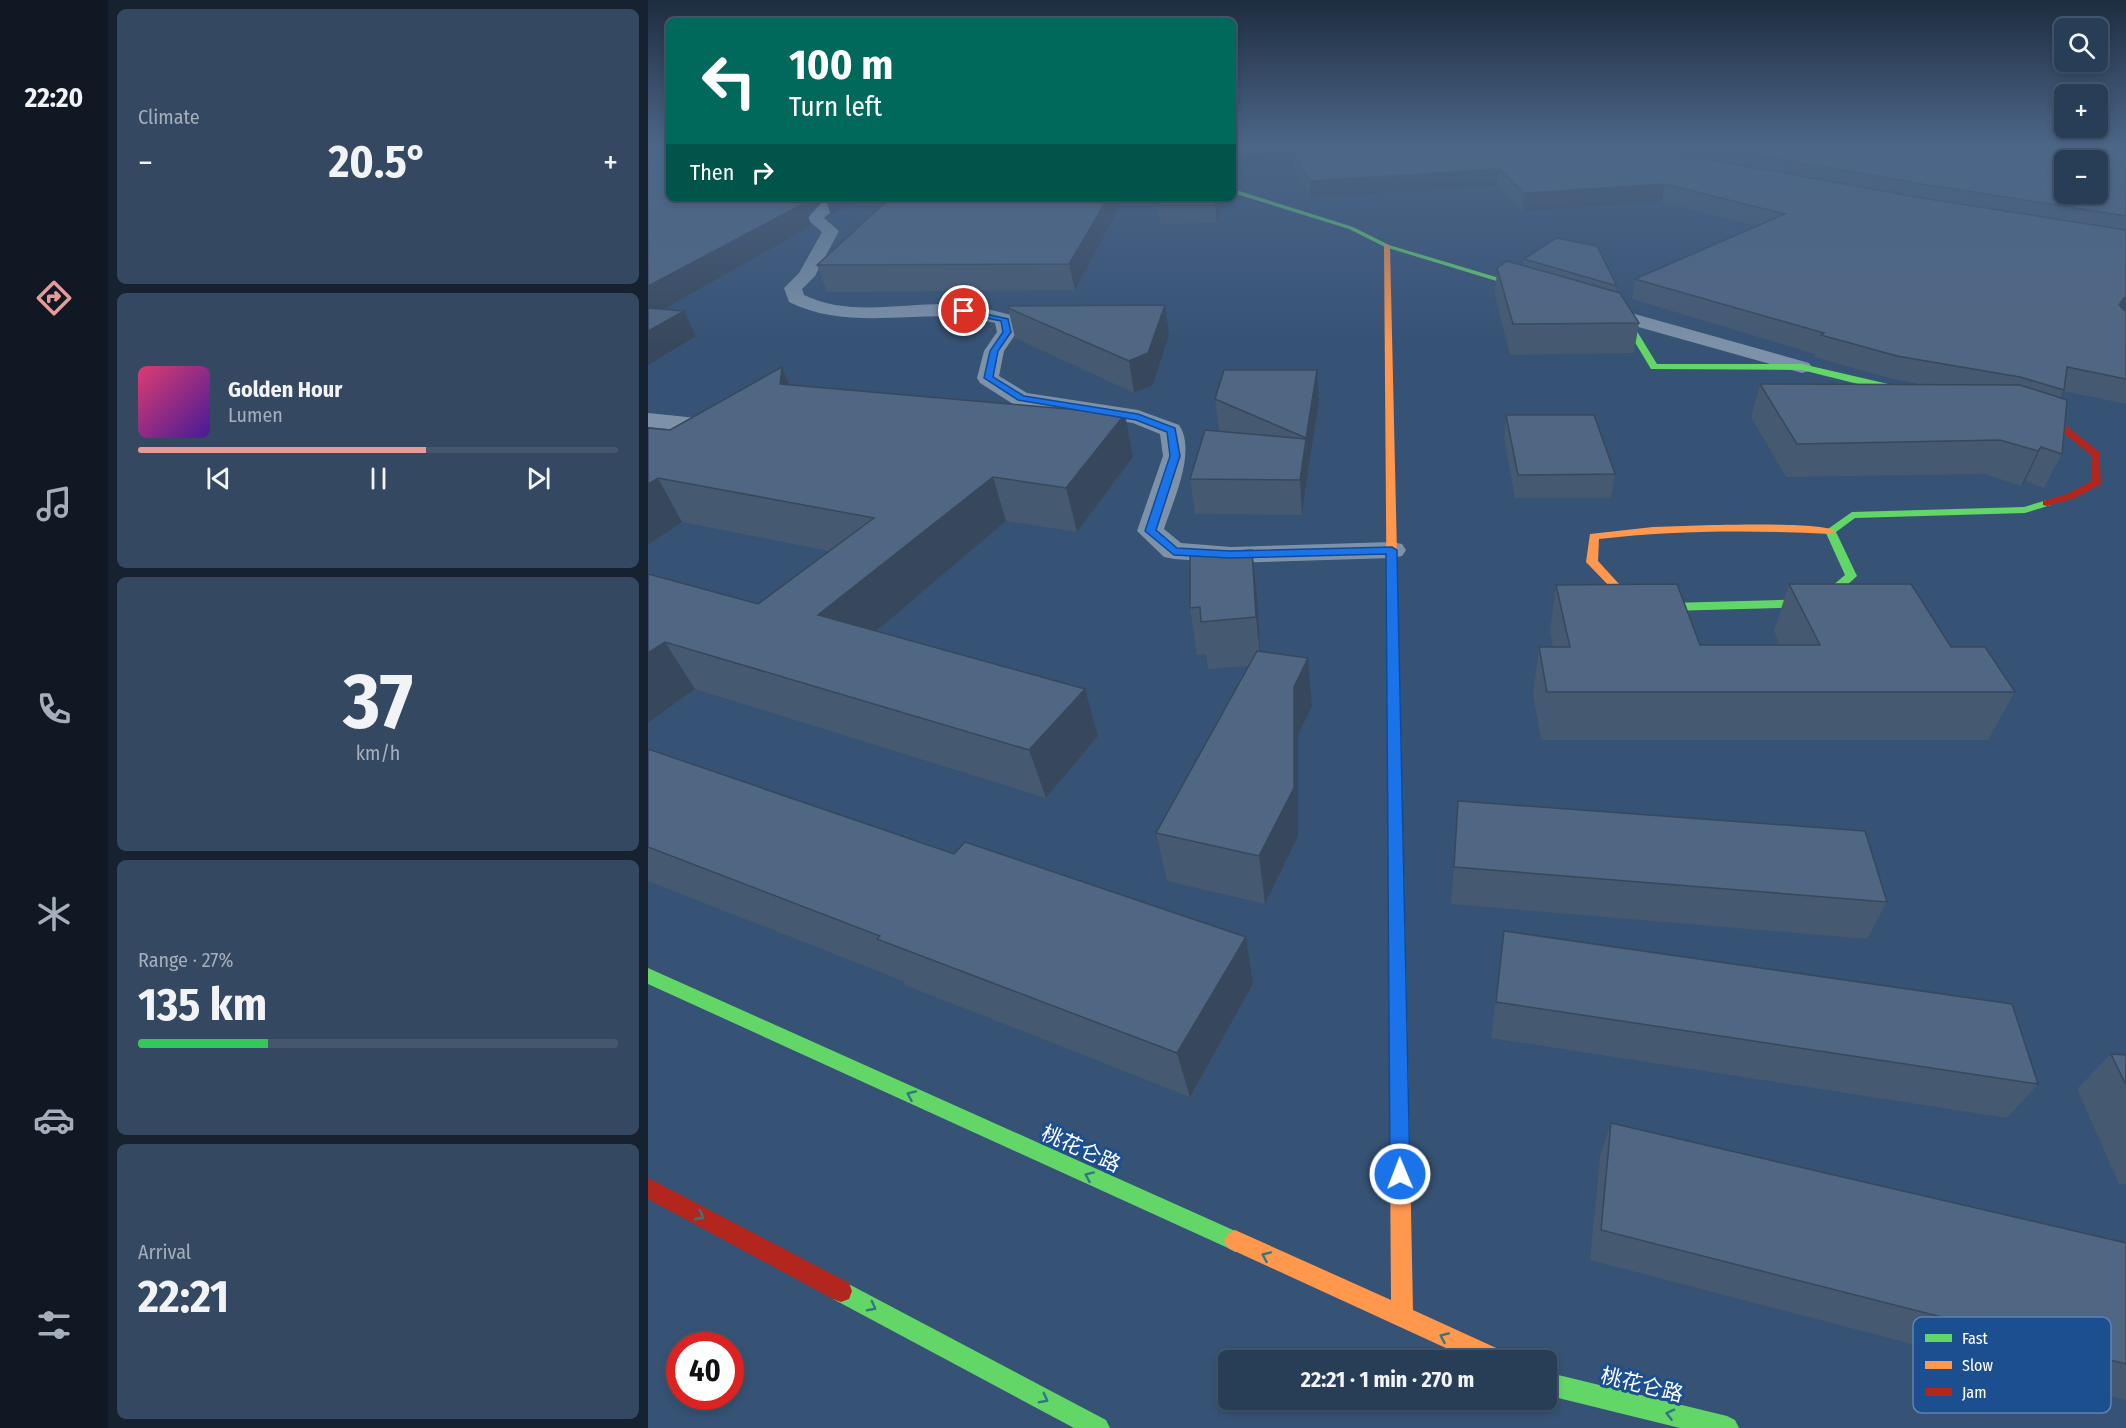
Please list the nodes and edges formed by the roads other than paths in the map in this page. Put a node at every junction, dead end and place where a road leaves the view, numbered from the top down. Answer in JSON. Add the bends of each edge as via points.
{"nodes":[{"id":1,"x":823,"y":211,"type":"edge"},
{"id":2,"x":1296,"y":211,"type":"edge"},
{"id":3,"x":1387,"y":246,"type":"junction"},
{"id":4,"x":1556,"y":296,"type":"edge"},
{"id":5,"x":1590,"y":307,"type":"edge"},
{"id":6,"x":1624,"y":317,"type":"junction"},
{"id":7,"x":1802,"y":367,"type":"junction"},
{"id":8,"x":1940,"y":396,"type":"edge"},
{"id":9,"x":2010,"y":409,"type":"edge"},
{"id":10,"x":648,"y":420,"type":"edge"},
{"id":11,"x":743,"y":429,"type":"edge"},
{"id":12,"x":1830,"y":531,"type":"junction"},
{"id":13,"x":1392,"y":550,"type":"junction"},
{"id":14,"x":648,"y":976,"type":"edge"},
{"id":15,"x":648,"y":1188,"type":"edge"},
{"id":16,"x":1402,"y":1318,"type":"junction"},
{"id":17,"x":1474,"y":1350,"type":"edge"},
{"id":18,"x":1557,"y":1386,"type":"edge"},
{"id":19,"x":1098,"y":1428,"type":"edge"},
{"id":20,"x":1727,"y":1428,"type":"edge"}],
"edges":[{"from":1,"to":13,"type":"street","via":[[815,219],[831,231],[806,276],[793,288],[796,298],[816,308],[843,312],[964,311],[1004,319],[1007,332],[994,351],[988,378],[1021,399],[1138,417],[1171,430],[1175,456],[1150,531],[1174,551],[1230,555]]},
{"from":2,"to":3,"type":"street","via":[[1351,228]]},
{"from":3,"to":4,"type":"street"},
{"from":3,"to":13,"type":"street"},
{"from":5,"to":6,"type":"street"},
{"from":6,"to":7,"type":"street"},
{"from":6,"to":7,"type":"street","via":[[1654,368]]},
{"from":7,"to":8,"type":"street"},
{"from":9,"to":12,"type":"street","via":[[2057,423],[2096,454],[2097,482],[2071,496],[2025,510],[1852,515]]},
{"from":10,"to":11,"type":"street"},
{"from":12,"to":12,"type":"street","via":[[1851,576],[1820,603],[1669,607],[1616,587],[1592,562],[1594,536],[1633,530]]},
{"from":13,"to":16,"type":"street"},
{"from":16,"to":14,"type":"street","name":"桃花仑路","one_way":true},
{"from":15,"to":19,"type":"street","one_way":true},
{"from":17,"to":16,"type":"street","name":"桃花仑路","one_way":true},
{"from":20,"to":18,"type":"street","name":"桃花仑路","one_way":true}]}
